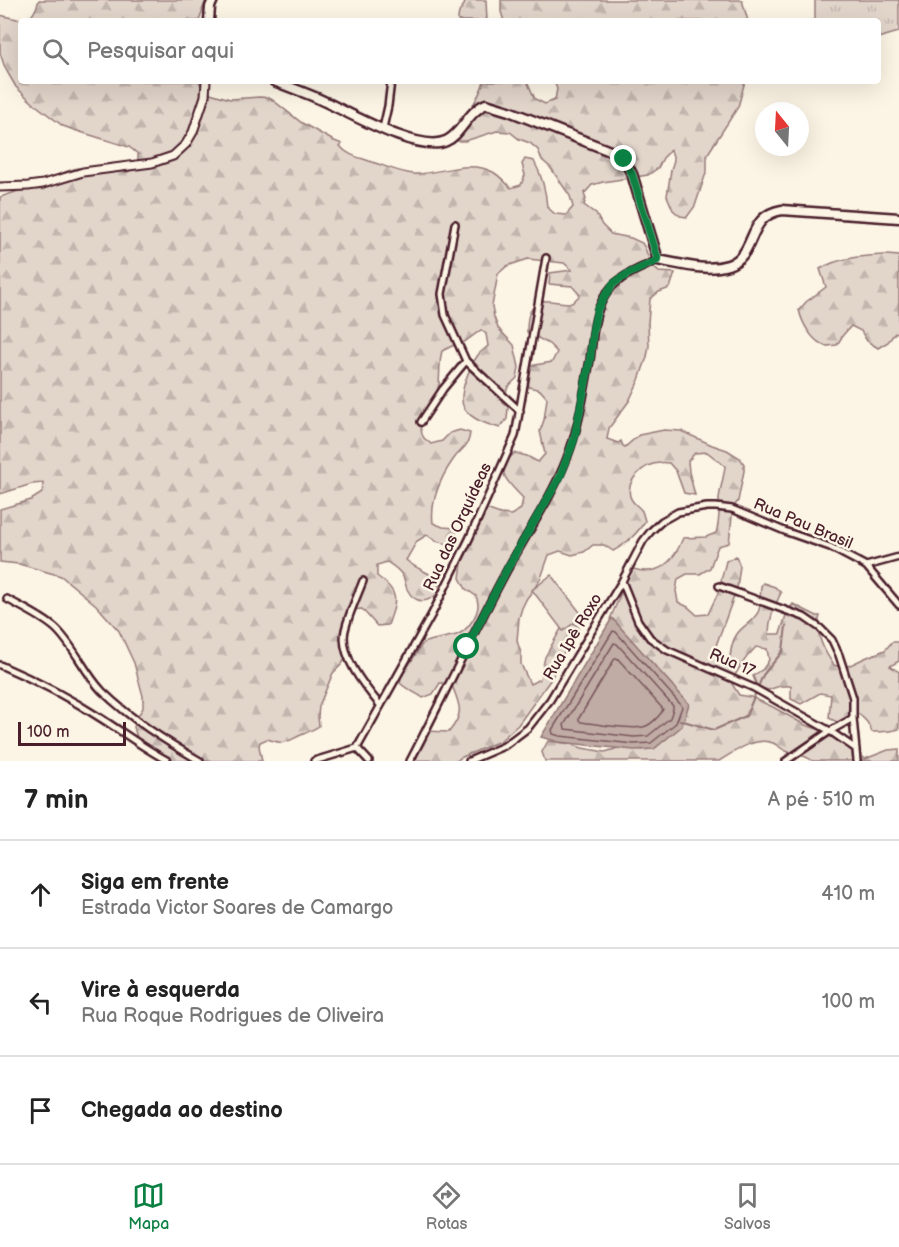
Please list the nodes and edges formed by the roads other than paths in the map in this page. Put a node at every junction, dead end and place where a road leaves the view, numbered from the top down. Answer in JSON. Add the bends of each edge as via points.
{"nodes":[{"id":1,"x":213,"y":0,"type":"edge"},
{"id":2,"x":210,"y":18,"type":"edge"},
{"id":3,"x":206,"y":84,"type":"edge"},
{"id":4,"x":282,"y":84,"type":"edge"},
{"id":5,"x":391,"y":84,"type":"edge"},
{"id":6,"x":383,"y":128,"type":"junction"},
{"id":7,"x":0,"y":187,"type":"edge"},
{"id":8,"x":899,"y":218,"type":"edge"},
{"id":9,"x":455,"y":224,"type":"dead end"},
{"id":10,"x":546,"y":258,"type":"dead end"},
{"id":11,"x":658,"y":260,"type":"junction"},
{"id":12,"x":466,"y":361,"type":"junction"},
{"id":13,"x":520,"y":411,"type":"junction"},
{"id":14,"x":421,"y":422,"type":"dead end"},
{"id":15,"x":678,"y":512,"type":"joint"},
{"id":16,"x":899,"y":557,"type":"edge"},
{"id":17,"x":866,"y":566,"type":"junction"},
{"id":18,"x":363,"y":581,"type":"dead end"},
{"id":19,"x":622,"y":581,"type":"junction"},
{"id":20,"x":719,"y":586,"type":"dead end"},
{"id":21,"x":8,"y":598,"type":"dead end"},
{"id":22,"x":899,"y":605,"type":"edge"},
{"id":23,"x":0,"y":665,"type":"edge"},
{"id":24,"x":380,"y":705,"type":"junction"},
{"id":25,"x":853,"y":717,"type":"junction"},
{"id":26,"x":830,"y":731,"type":"junction"},
{"id":27,"x":357,"y":748,"type":"junction"},
{"id":28,"x":856,"y":749,"type":"junction"},
{"id":29,"x":473,"y":760,"type":"edge"},
{"id":30,"x":168,"y":761,"type":"edge"},
{"id":31,"x":200,"y":761,"type":"edge"},
{"id":32,"x":314,"y":761,"type":"edge"},
{"id":33,"x":369,"y":761,"type":"edge"},
{"id":34,"x":410,"y":761,"type":"edge"},
{"id":35,"x":786,"y":761,"type":"edge"},
{"id":36,"x":857,"y":761,"type":"edge"}],
"edges":[{"from":1,"to":2,"type":"main road"},
{"from":3,"to":7,"type":"street","via":[[193,132],[173,156],[152,163],[83,172],[43,184]]},
{"from":4,"to":6,"type":"main road"},
{"from":5,"to":6,"type":"street"},
{"from":6,"to":11,"type":"main road","via":[[422,143],[441,143],[486,104],[615,153],[624,159],[632,174]]},
{"from":8,"to":11,"type":"main road","via":[[774,211],[762,219],[736,262],[698,267]]},
{"from":9,"to":12,"type":"street","via":[[443,307]]},
{"from":10,"to":13,"type":"street","name":"Rua das Orquídeas"},
{"from":11,"to":34,"type":"street","via":[[613,284],[597,310],[574,440],[560,477],[507,569]]},
{"from":12,"to":13,"type":"street"},
{"from":12,"to":14,"type":"street"},
{"from":13,"to":24,"type":"street","name":"Rua das Orquídeas","via":[[515,436],[469,539]]},
{"from":15,"to":17,"type":"street","name":"Rua Pau Brasil","via":[[707,507],[732,509],[830,547]]},
{"from":15,"to":19,"type":"street","name":"Rua Ipê Roxo","via":[[651,531]]},
{"from":16,"to":17,"type":"street"},
{"from":17,"to":22,"type":"street","name":"Rua Pau Brasil"},
{"from":18,"to":24,"type":"street","via":[[344,642],[363,686]]},
{"from":19,"to":26,"type":"street","name":"Rua 17","via":[[638,621],[650,638],[667,650],[754,688]]},
{"from":19,"to":29,"type":"street","name":"Rua Ipê Roxo","via":[[550,700],[528,728],[504,746]]},
{"from":20,"to":25,"type":"street","via":[[804,617],[820,628],[839,655],[853,698]]},
{"from":21,"to":31,"type":"street","via":[[54,628],[89,676],[136,720]]},
{"from":23,"to":30,"type":"street","via":[[100,717]]},
{"from":24,"to":27,"type":"street","name":"Rua das Orquídeas"},
{"from":25,"to":26,"type":"street"},
{"from":25,"to":28,"type":"street"},
{"from":26,"to":28,"type":"street","name":"Rua 17"},
{"from":26,"to":35,"type":"street"},
{"from":27,"to":32,"type":"street"},
{"from":27,"to":33,"type":"street"},
{"from":28,"to":36,"type":"street"}]}
